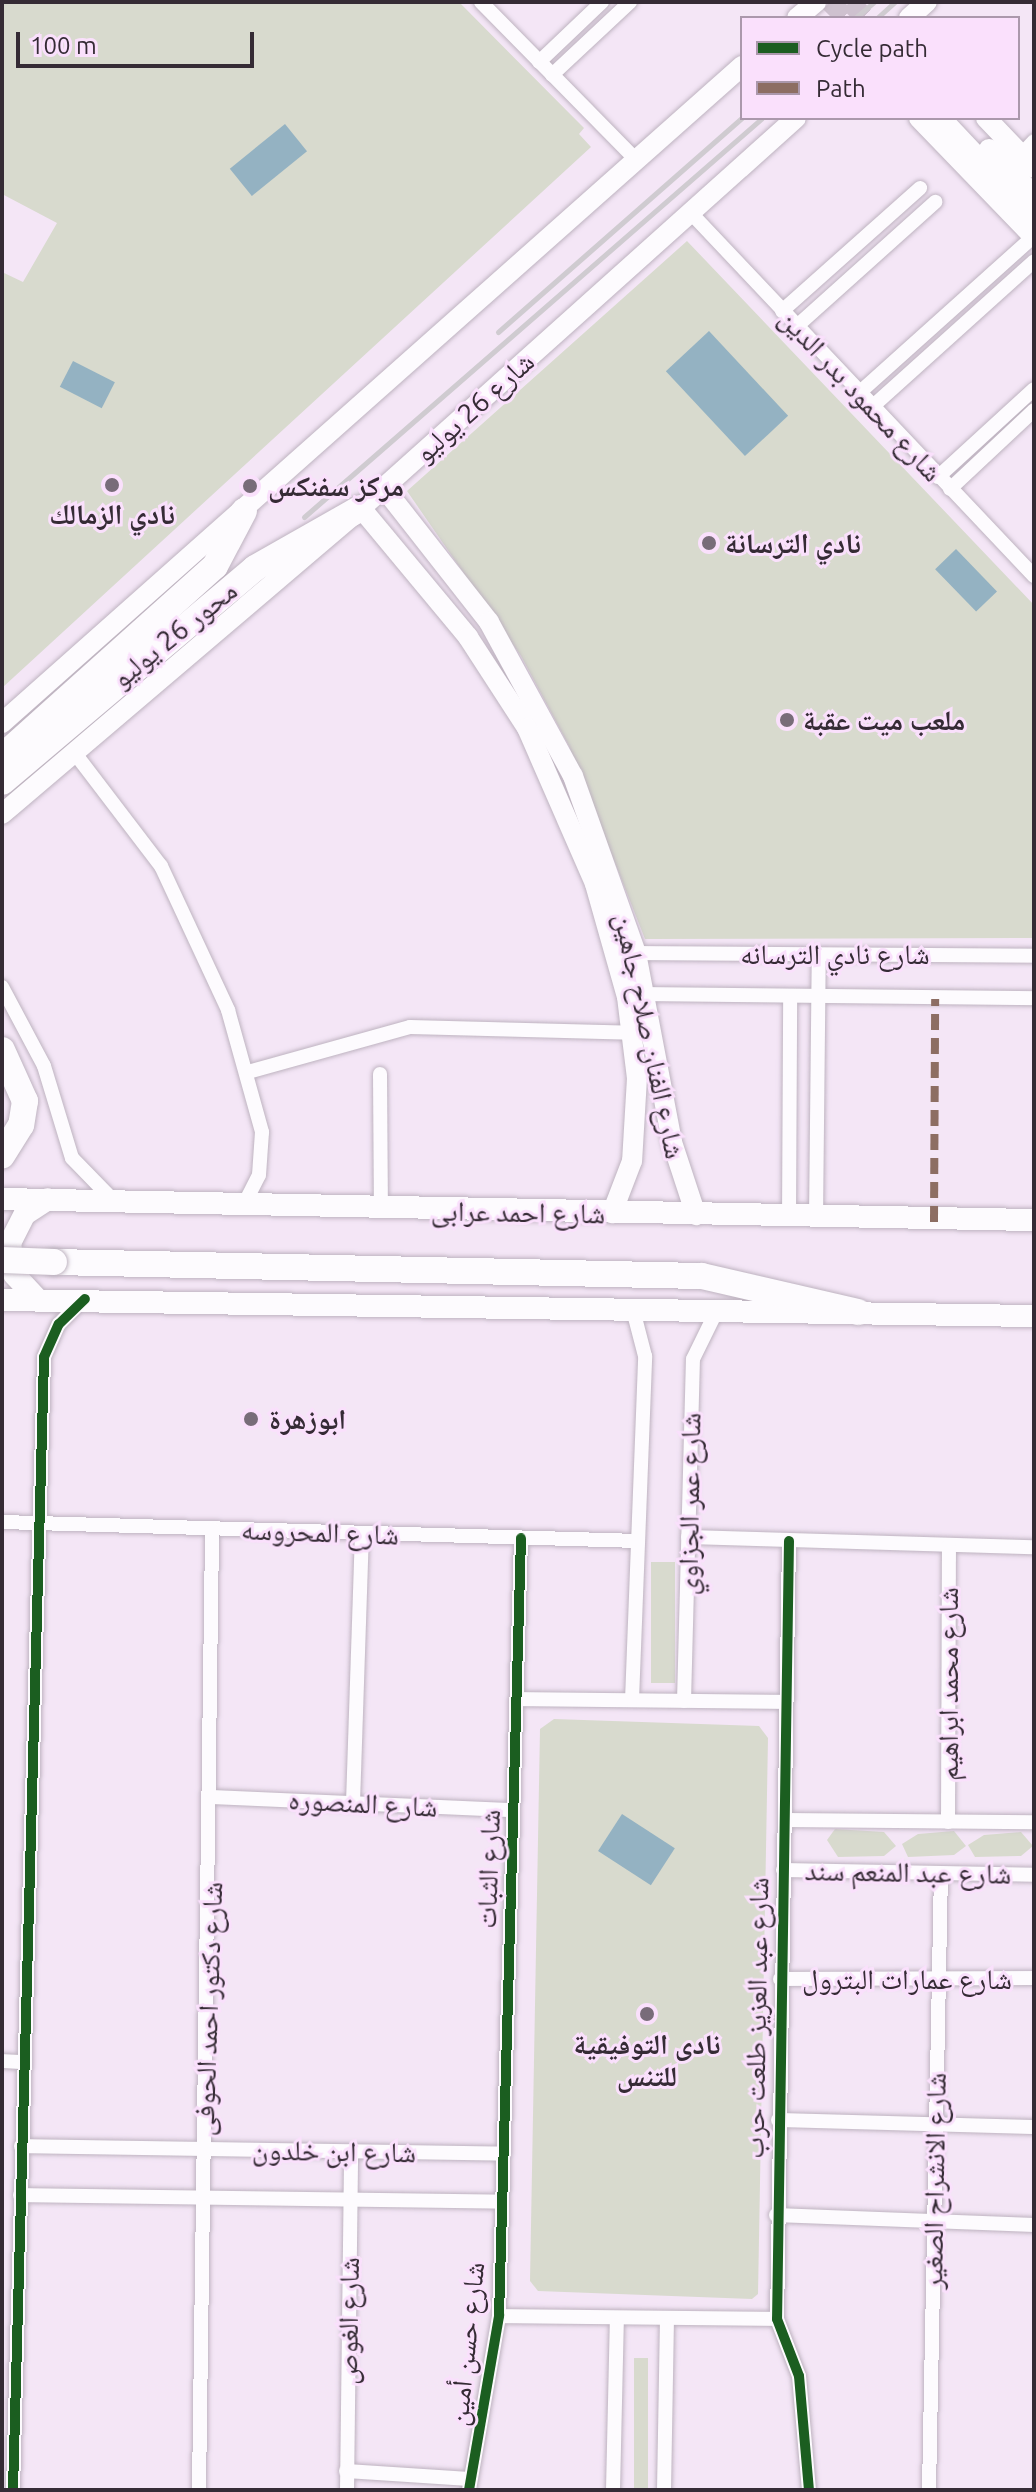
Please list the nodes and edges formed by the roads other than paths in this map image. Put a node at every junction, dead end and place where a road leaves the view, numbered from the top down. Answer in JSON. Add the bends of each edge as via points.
{"nodes":[{"id":1,"x":481,"y":2,"type":"edge"},
{"id":2,"x":602,"y":2,"type":"edge"},
{"id":3,"x":630,"y":2,"type":"edge"},
{"id":4,"x":816,"y":2,"type":"edge"},
{"id":5,"x":927,"y":2,"type":"edge"},
{"id":6,"x":799,"y":16,"type":"edge"},
{"id":7,"x":911,"y":16,"type":"edge"},
{"id":8,"x":539,"y":62,"type":"junction"},
{"id":9,"x":740,"y":68,"type":"edge"},
{"id":10,"x":552,"y":75,"type":"junction"},
{"id":11,"x":794,"y":120,"type":"edge"},
{"id":12,"x":921,"y":120,"type":"edge"},
{"id":13,"x":943,"y":120,"type":"edge"},
{"id":14,"x":961,"y":120,"type":"edge"},
{"id":15,"x":988,"y":120,"type":"edge"},
{"id":16,"x":1030,"y":155,"type":"edge"},
{"id":17,"x":636,"y":160,"type":"junction"},
{"id":18,"x":920,"y":188,"type":"dead end"},
{"id":19,"x":1034,"y":195,"type":"edge"},
{"id":20,"x":935,"y":202,"type":"dead end"},
{"id":21,"x":690,"y":212,"type":"junction"},
{"id":22,"x":1034,"y":217,"type":"edge"},
{"id":23,"x":1034,"y":237,"type":"edge"},
{"id":24,"x":1034,"y":261,"type":"edge"},
{"id":25,"x":782,"y":311,"type":"junction"},
{"id":26,"x":797,"y":326,"type":"junction"},
{"id":27,"x":1034,"y":389,"type":"edge"},
{"id":28,"x":859,"y":393,"type":"junction"},
{"id":29,"x":872,"y":407,"type":"junction"},
{"id":30,"x":1034,"y":410,"type":"edge"},
{"id":31,"x":938,"y":477,"type":"junction"},
{"id":32,"x":384,"y":488,"type":"junction"},
{"id":33,"x":950,"y":489,"type":"junction"},
{"id":34,"x":361,"y":508,"type":"junction"},
{"id":35,"x":244,"y":511,"type":"junction"},
{"id":36,"x":1034,"y":576,"type":"edge"},
{"id":37,"x":489,"y":622,"type":"junction"},
{"id":38,"x":468,"y":637,"type":"junction"},
{"id":39,"x":115,"y":669,"type":"junction"},
{"id":40,"x":522,"y":677,"type":"junction"},
{"id":41,"x":502,"y":689,"type":"junction"},
{"id":42,"x":2,"y":723,"type":"edge"},
{"id":43,"x":74,"y":752,"type":"junction"},
{"id":44,"x":2,"y":757,"type":"edge"},
{"id":45,"x":2,"y":782,"type":"edge"},
{"id":46,"x":2,"y":814,"type":"edge"},
{"id":47,"x":586,"y":832,"type":"junction"},
{"id":48,"x":636,"y":953,"type":"junction"},
{"id":49,"x":819,"y":954,"type":"junction"},
{"id":50,"x":1034,"y":956,"type":"edge"},
{"id":51,"x":2,"y":987,"type":"edge"},
{"id":52,"x":637,"y":996,"type":"junction"},
{"id":53,"x":790,"y":998,"type":"junction"},
{"id":54,"x":1034,"y":998,"type":"edge"},
{"id":55,"x":818,"y":999,"type":"junction"},
{"id":56,"x":632,"y":1033,"type":"junction"},
{"id":57,"x":2,"y":1050,"type":"edge"},
{"id":58,"x":248,"y":1072,"type":"junction"},
{"id":59,"x":380,"y":1074,"type":"dead end"},
{"id":60,"x":2,"y":1156,"type":"edge"},
{"id":61,"x":109,"y":1196,"type":"junction"},
{"id":62,"x":53,"y":1197,"type":"junction"},
{"id":63,"x":2,"y":1199,"type":"edge"},
{"id":64,"x":245,"y":1203,"type":"junction"},
{"id":65,"x":381,"y":1210,"type":"junction"},
{"id":66,"x":612,"y":1213,"type":"junction"},
{"id":67,"x":696,"y":1215,"type":"junction"},
{"id":68,"x":789,"y":1219,"type":"junction"},
{"id":69,"x":816,"y":1219,"type":"junction"},
{"id":70,"x":1034,"y":1220,"type":"edge"},
{"id":71,"x":2,"y":1260,"type":"edge"},
{"id":72,"x":37,"y":1299,"type":"junction"},
{"id":73,"x":85,"y":1299,"type":"junction"},
{"id":74,"x":2,"y":1300,"type":"edge"},
{"id":75,"x":633,"y":1310,"type":"junction"},
{"id":76,"x":716,"y":1312,"type":"junction"},
{"id":77,"x":858,"y":1312,"type":"junction"},
{"id":78,"x":1034,"y":1316,"type":"edge"},
{"id":79,"x":2,"y":1522,"type":"edge"},
{"id":80,"x":35,"y":1523,"type":"junction"},
{"id":81,"x":212,"y":1529,"type":"junction"},
{"id":82,"x":362,"y":1533,"type":"junction"},
{"id":83,"x":688,"y":1537,"type":"junction"},
{"id":84,"x":521,"y":1538,"type":"junction"},
{"id":85,"x":637,"y":1541,"type":"junction"},
{"id":86,"x":789,"y":1541,"type":"junction"},
{"id":87,"x":949,"y":1546,"type":"junction"},
{"id":88,"x":1034,"y":1547,"type":"edge"},
{"id":89,"x":517,"y":1699,"type":"junction"},
{"id":90,"x":632,"y":1700,"type":"junction"},
{"id":91,"x":684,"y":1701,"type":"junction"},
{"id":92,"x":786,"y":1702,"type":"junction"},
{"id":93,"x":213,"y":1797,"type":"junction"},
{"id":94,"x":353,"y":1803,"type":"junction"},
{"id":95,"x":513,"y":1810,"type":"junction"},
{"id":96,"x":785,"y":1820,"type":"junction"},
{"id":97,"x":948,"y":1822,"type":"junction"},
{"id":98,"x":1034,"y":1822,"type":"edge"},
{"id":99,"x":783,"y":1870,"type":"junction"},
{"id":100,"x":941,"y":1873,"type":"junction"},
{"id":101,"x":1034,"y":1875,"type":"edge"},
{"id":102,"x":938,"y":1978,"type":"junction"},
{"id":103,"x":1034,"y":1978,"type":"edge"},
{"id":104,"x":780,"y":1979,"type":"junction"},
{"id":105,"x":2,"y":2061,"type":"edge"},
{"id":106,"x":22,"y":2062,"type":"junction"},
{"id":107,"x":778,"y":2120,"type":"junction"},
{"id":108,"x":935,"y":2124,"type":"junction"},
{"id":109,"x":1034,"y":2127,"type":"edge"},
{"id":110,"x":21,"y":2146,"type":"junction"},
{"id":111,"x":204,"y":2148,"type":"junction"},
{"id":112,"x":351,"y":2151,"type":"junction"},
{"id":113,"x":504,"y":2154,"type":"junction"},
{"id":114,"x":20,"y":2195,"type":"junction"},
{"id":115,"x":202,"y":2198,"type":"junction"},
{"id":116,"x":350,"y":2200,"type":"junction"},
{"id":117,"x":502,"y":2202,"type":"junction"},
{"id":118,"x":776,"y":2215,"type":"junction"},
{"id":119,"x":933,"y":2222,"type":"junction"},
{"id":120,"x":1034,"y":2225,"type":"edge"},
{"id":121,"x":2,"y":2268,"type":"edge"},
{"id":122,"x":19,"y":2269,"type":"junction"},
{"id":123,"x":499,"y":2316,"type":"junction"},
{"id":124,"x":617,"y":2318,"type":"junction"},
{"id":125,"x":667,"y":2319,"type":"junction"},
{"id":126,"x":777,"y":2319,"type":"junction"},
{"id":127,"x":346,"y":2471,"type":"junction"},
{"id":128,"x":469,"y":2484,"type":"edge"},
{"id":129,"x":13,"y":2490,"type":"edge"},
{"id":130,"x":199,"y":2490,"type":"edge"},
{"id":131,"x":347,"y":2490,"type":"edge"},
{"id":132,"x":613,"y":2490,"type":"edge"},
{"id":133,"x":664,"y":2490,"type":"edge"},
{"id":134,"x":809,"y":2490,"type":"edge"},
{"id":135,"x":929,"y":2490,"type":"edge"}],
"edges":[{"from":1,"to":8,"type":"street"},
{"from":2,"to":8,"type":"street"},
{"from":3,"to":10,"type":"street"},
{"from":4,"to":6,"type":"main road"},
{"from":5,"to":7,"type":"main road"},
{"from":8,"to":10,"type":"street"},
{"from":9,"to":17,"type":"main road"},
{"from":10,"to":17,"type":"street"},
{"from":11,"to":21,"type":"main road","name":"شارع 26 يوليو"},
{"from":12,"to":23,"type":"main road"},
{"from":13,"to":22,"type":"main road"},
{"from":14,"to":19,"type":"main road"},
{"from":15,"to":16,"type":"main road"},
{"from":17,"to":35,"type":"main road"},
{"from":18,"to":25,"type":"street"},
{"from":20,"to":26,"type":"street"},
{"from":21,"to":25,"type":"street","name":"شارع محمود بدر الدين"},
{"from":21,"to":32,"type":"main road","name":"شارع 26 يوليو"},
{"from":23,"to":28,"type":"street"},
{"from":24,"to":29,"type":"street"},
{"from":25,"to":26,"type":"street","name":"شارع محمود بدر الدين"},
{"from":26,"to":28,"type":"street","name":"شارع محمود بدر الدين"},
{"from":27,"to":31,"type":"street"},
{"from":28,"to":29,"type":"street","name":"شارع محمود بدر الدين"},
{"from":29,"to":31,"type":"street","name":"شارع محمود بدر الدين"},
{"from":30,"to":33,"type":"street"},
{"from":31,"to":33,"type":"street","name":"شارع محمود بدر الدين"},
{"from":32,"to":34,"type":"main road","name":"شارع 26 يوليو"},
{"from":32,"to":37,"type":"main road","name":"شارع الفنان صلاح جاهين"},
{"from":33,"to":36,"type":"street","name":"شارع محمود بدر الدين"},
{"from":34,"to":38,"type":"main road","name":"شارع الفنان صلاح جاهين"},
{"from":34,"to":39,"type":"highway","name":"محور 26 يوليو","via":[[255,568]]},
{"from":34,"to":43,"type":"main road","name":"شارع 26 يوليو"},
{"from":35,"to":39,"type":"highway","name":"محور 26 يوليو","via":[[215,566]]},
{"from":35,"to":42,"type":"main road"},
{"from":37,"to":38,"type":"main road"},
{"from":37,"to":40,"type":"main road","name":"شارع الفنان صلاح جاهين"},
{"from":38,"to":41,"type":"main road","name":"شارع الفنان صلاح جاهين"},
{"from":39,"to":44,"type":"highway","name":"محور 26 يوليو"},
{"from":39,"to":45,"type":"highway","name":"محور 26 يوليو"},
{"from":40,"to":41,"type":"main road"},
{"from":40,"to":47,"type":"main road","name":"شارع الفنان صلاح جاهين"},
{"from":41,"to":47,"type":"main road","name":"شارع الفنان صلاح جاهين"},
{"from":43,"to":46,"type":"main road","name":"شارع 26 يوليو"},
{"from":43,"to":58,"type":"street","via":[[123,811],[174,890]]},
{"from":47,"to":48,"type":"main road","name":"شارع الفنان صلاح جاهين"},
{"from":47,"to":52,"type":"main road","name":"شارع الفنان صلاح جاهين"},
{"from":48,"to":49,"type":"street","name":"شارع نادي الترسانه"},
{"from":48,"to":52,"type":"main road","name":"شارع الفنان صلاح جاهين"},
{"from":49,"to":50,"type":"street","name":"شارع نادي الترسانه"},
{"from":49,"to":55,"type":"street"},
{"from":51,"to":61,"type":"street","via":[[44,1066],[72,1158]]},
{"from":52,"to":53,"type":"street","name":"شارع نادي الترسانه"},
{"from":52,"to":56,"type":"main road","name":"شارع الفنان صلاح جاهين"},
{"from":52,"to":67,"type":"main road","name":"شارع الفنان صلاح جاهين","via":[[672,1142]]},
{"from":53,"to":55,"type":"street","name":"شارع نادي الترسانه"},
{"from":53,"to":68,"type":"street"},
{"from":54,"to":55,"type":"street","name":"شارع نادي الترسانه"},
{"from":55,"to":69,"type":"street"},
{"from":56,"to":58,"type":"street","via":[[410,1027]]},
{"from":56,"to":66,"type":"main road","name":"شارع الفنان صلاح جاهين","via":[[635,1148]]},
{"from":57,"to":60,"type":"highway","via":[[25,1101],[21,1125]]},
{"from":58,"to":64,"type":"street","via":[[262,1147]]},
{"from":59,"to":65,"type":"street"},
{"from":61,"to":62,"type":"main road","name":"شارع احمد عرابى"},
{"from":61,"to":64,"type":"main road","name":"شارع احمد عرابى"},
{"from":62,"to":63,"type":"main road","name":"شارع احمد عرابى"},
{"from":62,"to":72,"type":"main road","via":[[25,1214],[10,1243],[15,1275]]},
{"from":64,"to":65,"type":"main road","name":"شارع احمد عرابى"},
{"from":65,"to":66,"type":"main road","name":"شارع احمد عرابى"},
{"from":66,"to":67,"type":"main road","name":"شارع احمد عرابى"},
{"from":67,"to":68,"type":"main road","name":"شارع احمد عرابى"},
{"from":68,"to":69,"type":"main road","name":"شارع احمد عرابى"},
{"from":69,"to":70,"type":"main road","name":"شارع احمد عرابى"},
{"from":71,"to":77,"type":"highway","bridge":true,"via":[[702,1276]]},
{"from":72,"to":73,"type":"main road"},
{"from":72,"to":74,"type":"main road"},
{"from":73,"to":75,"type":"main road"},
{"from":73,"to":80,"type":"street","via":[[59,1324],[44,1357]]},
{"from":75,"to":76,"type":"main road"},
{"from":75,"to":85,"type":"street","name":"شارع عمر الجزاوي","via":[[645,1356]]},
{"from":76,"to":77,"type":"main road"},
{"from":76,"to":83,"type":"street","name":"شارع عمر الجزاوي","via":[[693,1359]]},
{"from":77,"to":78,"type":"main road"},
{"from":79,"to":80,"type":"street","name":"شارع المحروسه"},
{"from":80,"to":81,"type":"street","name":"شارع المحروسه"},
{"from":80,"to":106,"type":"street"},
{"from":81,"to":82,"type":"street","name":"شارع المحروسه"},
{"from":81,"to":93,"type":"street","name":"شارع دكتور احمد الحوفى"},
{"from":82,"to":84,"type":"street","name":"شارع المحروسه"},
{"from":82,"to":94,"type":"street"},
{"from":83,"to":86,"type":"street"},
{"from":83,"to":91,"type":"street","name":"شارع عمر الجزاوي"},
{"from":84,"to":85,"type":"street","name":"شارع المحروسه"},
{"from":84,"to":89,"type":"street","name":"شارع الثبات"},
{"from":85,"to":90,"type":"street","name":"شارع عمر الجزاوي"},
{"from":86,"to":87,"type":"street"},
{"from":86,"to":92,"type":"street","name":"شارع عبد العزيز طلعت حرب"},
{"from":87,"to":88,"type":"street"},
{"from":87,"to":97,"type":"street","name":"شارع محمد ابراهيم"},
{"from":89,"to":90,"type":"street"},
{"from":89,"to":95,"type":"street","name":"شارع الثبات"},
{"from":90,"to":91,"type":"street"},
{"from":91,"to":92,"type":"street"},
{"from":92,"to":96,"type":"street","name":"شارع عبد العزيز طلعت حرب"},
{"from":93,"to":94,"type":"street","name":"شارع المنصوره"},
{"from":93,"to":111,"type":"street","name":"شارع دكتور احمد الحوفى"},
{"from":94,"to":95,"type":"street","name":"شارع المنصوره"},
{"from":95,"to":113,"type":"street","name":"شارع الثبات"},
{"from":96,"to":97,"type":"street","name":"شارع عبد المنعم سند"},
{"from":96,"to":99,"type":"street","name":"شارع عبد العزيز طلعت حرب"},
{"from":97,"to":98,"type":"street","name":"شارع عبد المنعم سند"},
{"from":99,"to":100,"type":"street","name":"شارع عبد المنعم سند"},
{"from":99,"to":104,"type":"street","name":"شارع عبد العزيز طلعت حرب"},
{"from":100,"to":101,"type":"street","name":"شارع عبد المنعم سند"},
{"from":100,"to":102,"type":"street","name":"شارع الانشراح الصغير"},
{"from":102,"to":103,"type":"street","name":"شارع عمارات البترول"},
{"from":102,"to":104,"type":"street","name":"شارع عمارات البترول"},
{"from":102,"to":108,"type":"street","name":"شارع الانشراح الصغير"},
{"from":104,"to":107,"type":"street","name":"شارع عبد العزيز طلعت حرب"},
{"from":105,"to":106,"type":"street"},
{"from":106,"to":110,"type":"street"},
{"from":107,"to":108,"type":"street"},
{"from":107,"to":118,"type":"street","name":"شارع عبد العزيز طلعت حرب"},
{"from":108,"to":109,"type":"street"},
{"from":108,"to":119,"type":"street","name":"شارع الانشراح الصغير"},
{"from":110,"to":111,"type":"street","name":"شارع ابن خلدون"},
{"from":110,"to":114,"type":"street"},
{"from":111,"to":112,"type":"street","name":"شارع ابن خلدون"},
{"from":111,"to":115,"type":"street","name":"شارع دكتور احمد الحوفى"},
{"from":112,"to":113,"type":"street","name":"شارع ابن خلدون"},
{"from":112,"to":116,"type":"street","name":"شارع الغوص"},
{"from":113,"to":117,"type":"street","name":"شارع الثبات"},
{"from":114,"to":115,"type":"street","name":"شارع ابن خلدون"},
{"from":114,"to":122,"type":"street"},
{"from":115,"to":116,"type":"street","name":"شارع ابن خلدون"},
{"from":115,"to":130,"type":"street","name":"شارع دكتور احمد الحوفى"},
{"from":116,"to":117,"type":"street","name":"شارع ابن خلدون"},
{"from":116,"to":127,"type":"street","name":"شارع الغوص"},
{"from":117,"to":123,"type":"street","name":"شارع حسن أمين"},
{"from":118,"to":119,"type":"street"},
{"from":118,"to":126,"type":"street","name":"شارع عبد العزيز طلعت حرب"},
{"from":119,"to":120,"type":"street"},
{"from":119,"to":135,"type":"street","name":"شارع الانشراح الصغير"},
{"from":121,"to":122,"type":"street"},
{"from":122,"to":129,"type":"street"},
{"from":123,"to":124,"type":"street"},
{"from":123,"to":128,"type":"street","name":"شارع حسن أمين"},
{"from":124,"to":125,"type":"street"},
{"from":124,"to":132,"type":"street"},
{"from":125,"to":126,"type":"street"},
{"from":125,"to":133,"type":"street"},
{"from":126,"to":134,"type":"street","name":"شارع عبد العزيز طلعت حرب","via":[[799,2376]]},
{"from":127,"to":128,"type":"street"},
{"from":127,"to":131,"type":"street","name":"شارع الغوص"}]}
